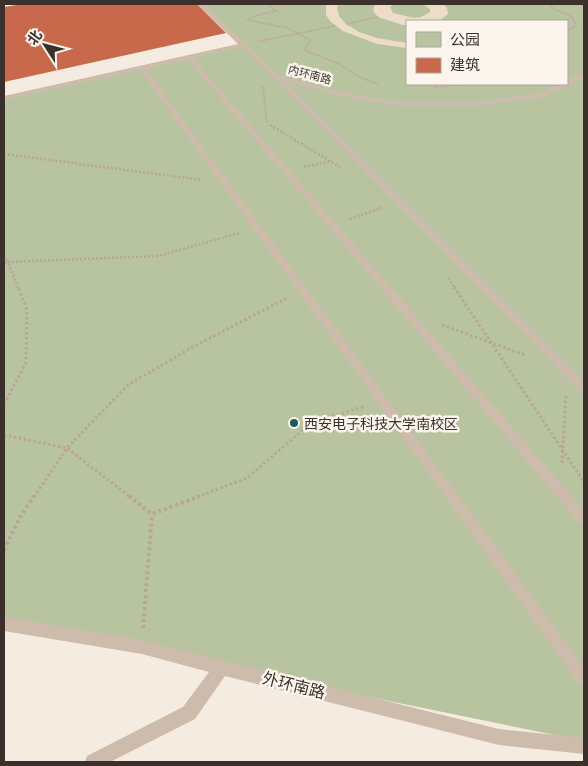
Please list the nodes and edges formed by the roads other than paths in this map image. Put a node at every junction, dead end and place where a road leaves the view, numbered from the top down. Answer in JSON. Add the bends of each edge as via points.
{"nodes":[{"id":1,"x":200,"y":4,"type":"edge"},
{"id":2,"x":243,"y":45,"type":"junction"},
{"id":3,"x":189,"y":57,"type":"junction"},
{"id":4,"x":141,"y":68,"type":"junction"},
{"id":5,"x":584,"y":75,"type":"edge"},
{"id":6,"x":277,"y":77,"type":"junction"},
{"id":7,"x":568,"y":83,"type":"edge"},
{"id":8,"x":564,"y":85,"type":"edge"},
{"id":9,"x":4,"y":98,"type":"edge"},
{"id":10,"x":584,"y":388,"type":"edge"},
{"id":11,"x":584,"y":519,"type":"edge"},
{"id":12,"x":4,"y":624,"type":"edge"},
{"id":13,"x":222,"y":667,"type":"junction"},
{"id":14,"x":584,"y":680,"type":"edge"},
{"id":15,"x":584,"y":746,"type":"edge"},
{"id":16,"x":93,"y":762,"type":"edge"}],
"edges":[{"from":1,"to":2,"type":"lane","name":"内环南路"},
{"from":2,"to":3,"type":"lane"},
{"from":2,"to":6,"type":"lane","name":"内环南路"},
{"from":3,"to":4,"type":"lane"},
{"from":3,"to":11,"type":"lane"},
{"from":4,"to":9,"type":"lane"},
{"from":4,"to":14,"type":"lane"},
{"from":5,"to":7,"type":"lane","name":"内环南路"},
{"from":6,"to":8,"type":"lane","name":"内环南路","via":[[355,97],[400,104],[476,104],[542,95]]},
{"from":6,"to":10,"type":"lane"},
{"from":12,"to":13,"type":"lane","name":"外环南路","via":[[142,646]]},
{"from":13,"to":15,"type":"lane","name":"外环南路","via":[[499,737]]},
{"from":13,"to":16,"type":"lane","via":[[189,713]]}]}
